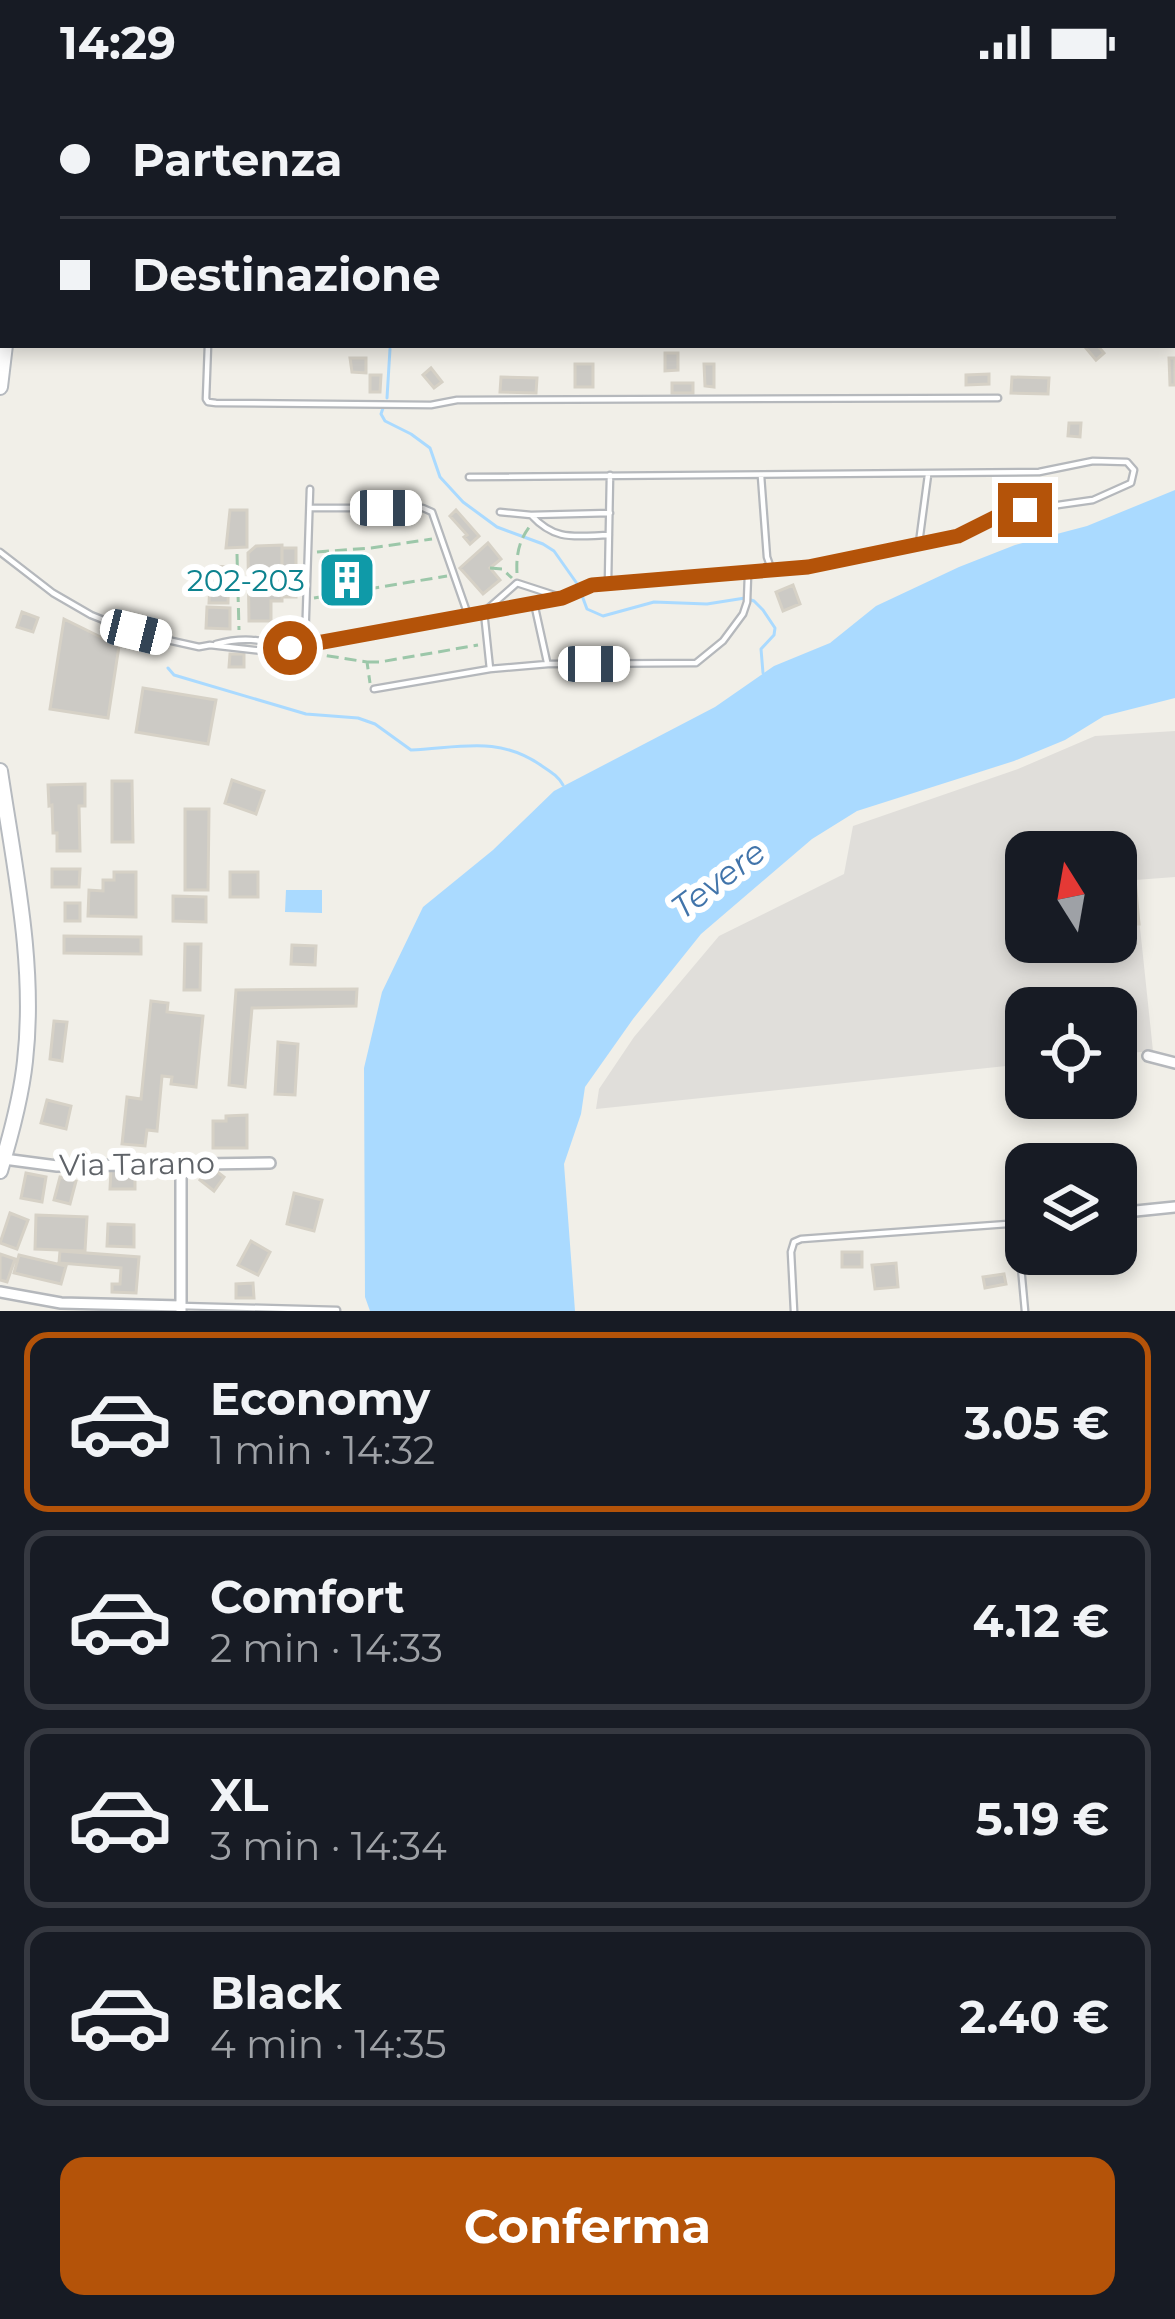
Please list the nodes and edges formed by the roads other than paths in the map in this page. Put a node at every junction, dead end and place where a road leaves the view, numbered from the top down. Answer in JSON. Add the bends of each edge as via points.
{"nodes":[{"id":1,"x":4,"y":348,"type":"edge"},
{"id":2,"x":208,"y":348,"type":"edge"},
{"id":3,"x":0,"y":387,"type":"edge"},
{"id":4,"x":998,"y":398,"type":"dead end"},
{"id":5,"x":610,"y":475,"type":"junction"},
{"id":6,"x":761,"y":475,"type":"junction"},
{"id":7,"x":928,"y":475,"type":"junction"},
{"id":8,"x":470,"y":477,"type":"dead end"},
{"id":9,"x":310,"y":488,"type":"dead end"},
{"id":10,"x":311,"y":508,"type":"junction"},
{"id":11,"x":500,"y":512,"type":"dead end"},
{"id":12,"x":610,"y":513,"type":"junction"},
{"id":13,"x":531,"y":515,"type":"junction"},
{"id":14,"x":609,"y":535,"type":"junction"},
{"id":15,"x":919,"y":543,"type":"junction"},
{"id":16,"x":0,"y":552,"type":"edge"},
{"id":17,"x":772,"y":571,"type":"junction"},
{"id":18,"x":748,"y":573,"type":"junction"},
{"id":19,"x":608,"y":584,"type":"junction"},
{"id":20,"x":562,"y":598,"type":"junction"},
{"id":21,"x":534,"y":603,"type":"junction"},
{"id":22,"x":484,"y":612,"type":"junction"},
{"id":23,"x":468,"y":615,"type":"junction"},
{"id":24,"x":305,"y":644,"type":"junction"},
{"id":25,"x":210,"y":645,"type":"junction"},
{"id":26,"x":290,"y":648,"type":"junction"},
{"id":27,"x":548,"y":664,"type":"junction"},
{"id":28,"x":490,"y":669,"type":"junction"},
{"id":29,"x":374,"y":689,"type":"road end"},
{"id":30,"x":0,"y":771,"type":"edge"},
{"id":31,"x":1148,"y":1056,"type":"dead end"},
{"id":32,"x":1175,"y":1063,"type":"edge"},
{"id":33,"x":181,"y":1162,"type":"junction"},
{"id":34,"x":270,"y":1162,"type":"dead end"},
{"id":35,"x":2,"y":1165,"type":"edge"},
{"id":36,"x":1175,"y":1207,"type":"edge"},
{"id":37,"x":1137,"y":1211,"type":"edge"},
{"id":38,"x":1005,"y":1224,"type":"edge"},
{"id":39,"x":1023,"y":1275,"type":"edge"},
{"id":40,"x":0,"y":1292,"type":"edge"},
{"id":41,"x":181,"y":1309,"type":"edge"},
{"id":42,"x":337,"y":1310,"type":"edge"},
{"id":43,"x":794,"y":1311,"type":"edge"},
{"id":44,"x":1025,"y":1311,"type":"edge"}],
"edges":[{"from":1,"to":3,"type":"main road"},
{"from":2,"to":4,"type":"lane","via":[[206,399],[216,403]]},
{"from":5,"to":6,"type":"lane"},
{"from":5,"to":8,"type":"lane"},
{"from":5,"to":12,"type":"lane"},
{"from":6,"to":7,"type":"lane"},
{"from":6,"to":17,"type":"lane"},
{"from":7,"to":15,"type":"lane"},
{"from":7,"to":15,"type":"lane","via":[[1046,472],[1103,460],[1127,462],[1134,475],[1093,500],[1009,513]]},
{"from":9,"to":10,"type":"lane"},
{"from":10,"to":23,"type":"lane","via":[[432,512]]},
{"from":10,"to":24,"type":"lane"},
{"from":11,"to":13,"type":"lane"},
{"from":12,"to":13,"type":"lane"},
{"from":12,"to":14,"type":"lane"},
{"from":13,"to":14,"type":"lane","via":[[564,537]]},
{"from":14,"to":19,"type":"lane"},
{"from":15,"to":17,"type":"lane"},
{"from":16,"to":25,"type":"lane","via":[[91,615],[152,637]]},
{"from":17,"to":18,"type":"lane"},
{"from":18,"to":19,"type":"lane"},
{"from":18,"to":27,"type":"lane","via":[[743,614],[697,663]]},
{"from":19,"to":20,"type":"lane"},
{"from":20,"to":21,"type":"lane"},
{"from":20,"to":22,"type":"lane","via":[[517,583]]},
{"from":21,"to":22,"type":"lane"},
{"from":21,"to":27,"type":"lane"},
{"from":22,"to":23,"type":"lane"},
{"from":22,"to":28,"type":"lane"},
{"from":23,"to":24,"type":"lane"},
{"from":24,"to":26,"type":"lane"},
{"from":25,"to":26,"type":"lane"},
{"from":25,"to":26,"type":"lane","via":[[240,638]]},
{"from":27,"to":28,"type":"lane"},
{"from":28,"to":29,"type":"lane"},
{"from":30,"to":35,"type":"main road","via":[[28,1004],[23,1075]]},
{"from":31,"to":32,"type":"street"},
{"from":33,"to":34,"type":"street","name":"Via Tarano"},
{"from":33,"to":35,"type":"street","name":"Via Tarano"},
{"from":33,"to":41,"type":"street"},
{"from":36,"to":37,"type":"street"},
{"from":38,"to":43,"type":"lane","via":[[797,1240]]},
{"from":39,"to":44,"type":"lane"},
{"from":40,"to":41,"type":"street"},
{"from":41,"to":42,"type":"lane"}]}
